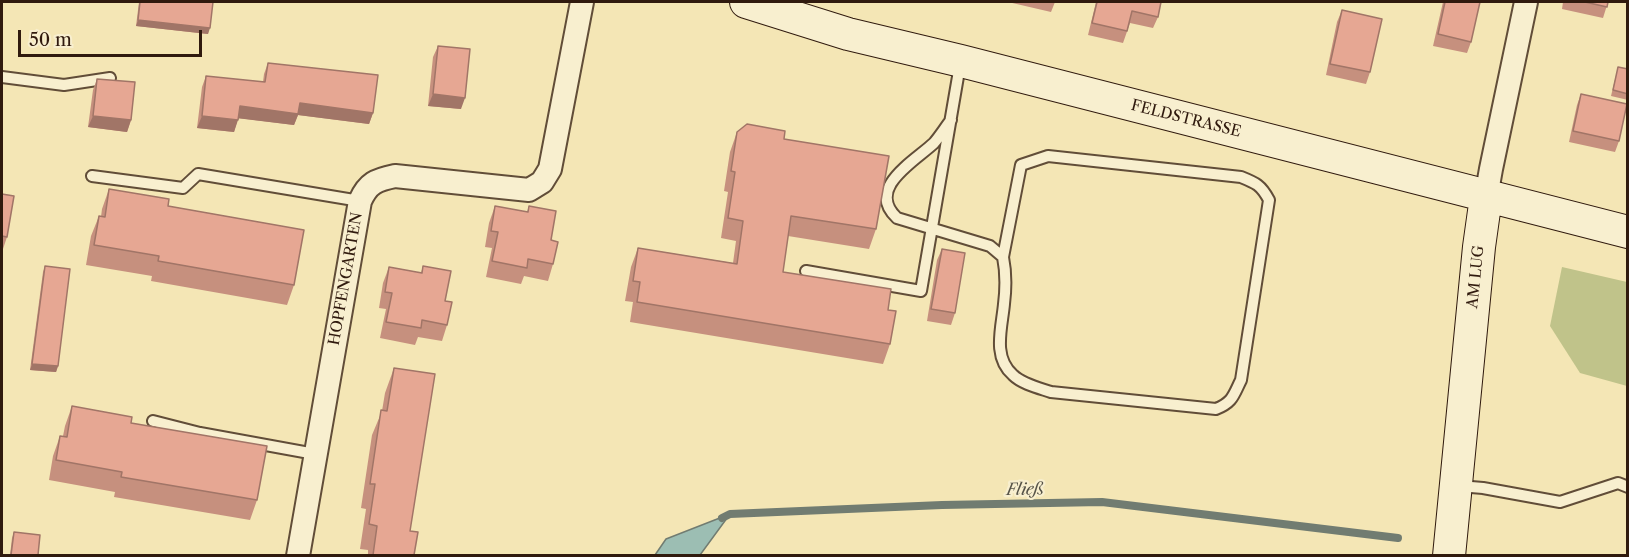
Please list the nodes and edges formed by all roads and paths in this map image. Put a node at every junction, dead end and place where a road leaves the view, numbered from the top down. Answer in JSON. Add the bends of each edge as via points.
{"nodes":[{"id":1,"x":582,"y":2,"type":"edge"},
{"id":2,"x":746,"y":2,"type":"edge"},
{"id":3,"x":1526,"y":2,"type":"edge"},
{"id":4,"x":961,"y":61,"type":"junction"},
{"id":5,"x":2,"y":76,"type":"edge"},
{"id":6,"x":110,"y":78,"type":"edge"},
{"id":7,"x":951,"y":120,"type":"junction"},
{"id":8,"x":92,"y":176,"type":"dead end"},
{"id":9,"x":1486,"y":197,"type":"junction"},
{"id":10,"x":360,"y":201,"type":"junction"},
{"id":11,"x":931,"y":228,"type":"junction"},
{"id":12,"x":1628,"y":232,"type":"edge"},
{"id":13,"x":1003,"y":257,"type":"junction"},
{"id":14,"x":806,"y":271,"type":"dead end"},
{"id":15,"x":153,"y":421,"type":"dead end"},
{"id":16,"x":315,"y":454,"type":"junction"},
{"id":17,"x":1456,"y":486,"type":"junction"},
{"id":18,"x":1628,"y":487,"type":"edge"},
{"id":19,"x":298,"y":555,"type":"edge"},
{"id":20,"x":1449,"y":555,"type":"edge"}],
"edges":[{"from":1,"to":10,"type":"street","name":"HOPFENGARTEN","via":[[550,170],[542,182],[529,190],[395,176],[372,183]]},
{"from":2,"to":4,"type":"street","name":"FELDSTRASSE","via":[[848,34]]},
{"from":3,"to":9,"type":"street","name":"AM LUG"},
{"from":4,"to":7,"type":"lane"},
{"from":4,"to":9,"type":"street","name":"FELDSTRASSE"},
{"from":5,"to":6,"type":"lane","via":[[64,85]]},
{"from":7,"to":11,"type":"lane"},
{"from":7,"to":11,"type":"lane","via":[[936,141],[900,171],[887,198],[889,211],[897,218]]},
{"from":8,"to":10,"type":"lane","via":[[183,188],[198,174]]},
{"from":9,"to":12,"type":"street","name":"FELDSTRASSE"},
{"from":9,"to":17,"type":"street","name":"AM LUG"},
{"from":10,"to":16,"type":"street","name":"HOPFENGARTEN"},
{"from":11,"to":13,"type":"lane","via":[[990,246]]},
{"from":11,"to":14,"type":"lane","via":[[921,291]]},
{"from":13,"to":13,"type":"lane","via":[[1005,301],[999,344],[1004,363],[1013,376],[1052,392],[1216,409],[1228,404],[1241,380],[1269,200],[1262,188],[1241,177],[1048,156],[1021,165]]},
{"from":15,"to":16,"type":"lane"},
{"from":16,"to":19,"type":"street","name":"HOPFENGARTEN"},
{"from":17,"to":18,"type":"lane","via":[[1560,502],[1618,483]]},
{"from":17,"to":20,"type":"street","name":"AM LUG"}]}
